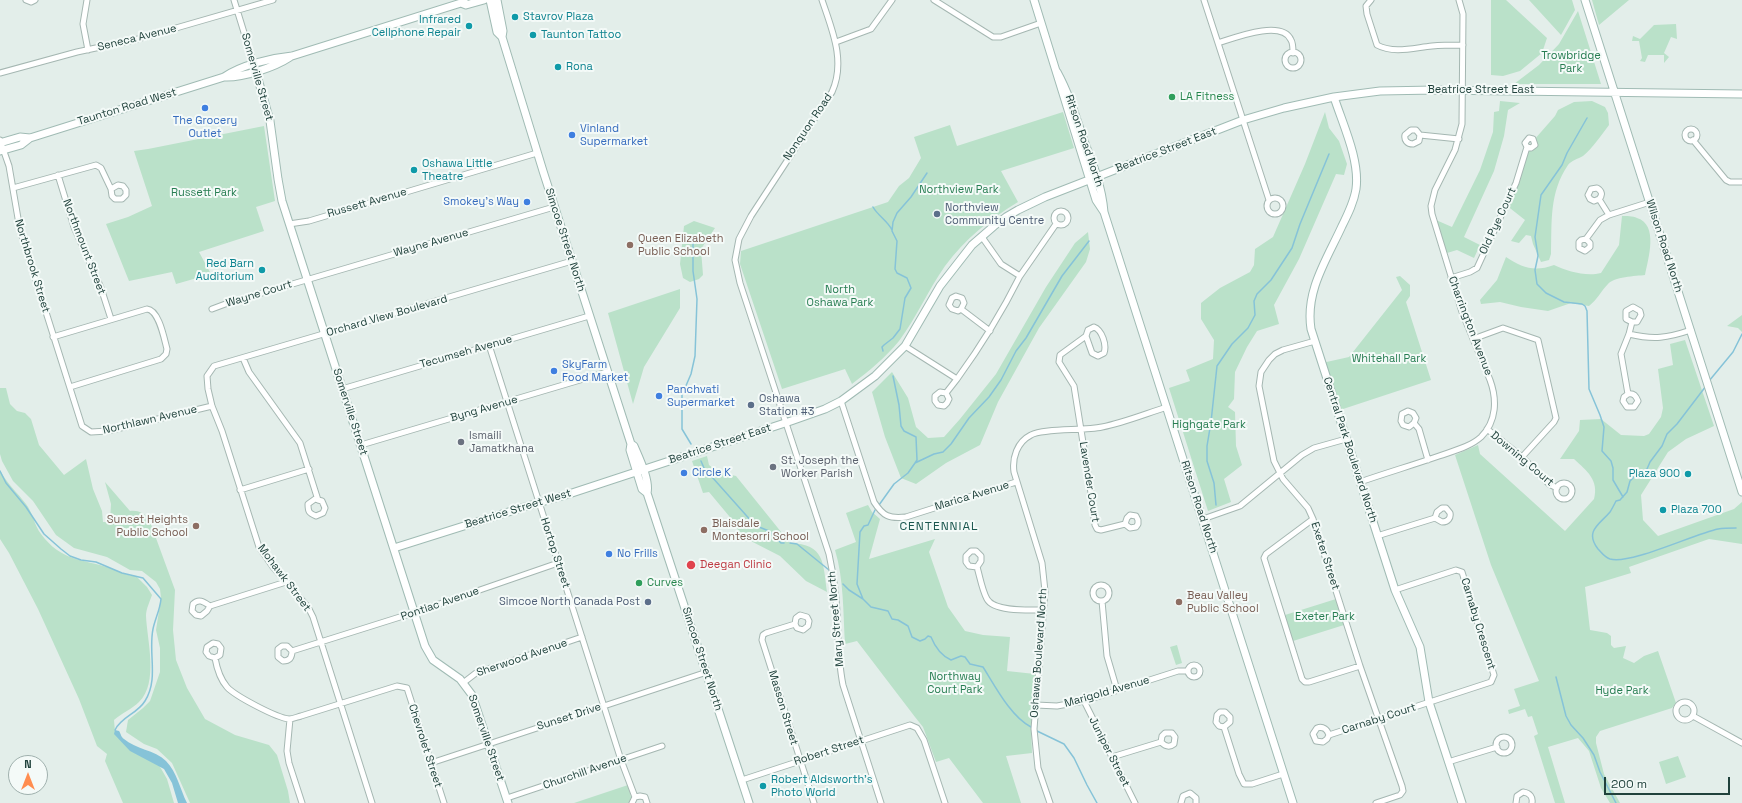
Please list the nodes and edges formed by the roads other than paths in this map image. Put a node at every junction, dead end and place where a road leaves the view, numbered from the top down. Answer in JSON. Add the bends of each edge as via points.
{"nodes":[{"id":1,"x":26,"y":0,"type":"edge"},
{"id":2,"x":35,"y":0,"type":"edge"},
{"id":3,"x":87,"y":0,"type":"edge"},
{"id":4,"x":234,"y":0,"type":"edge"},
{"id":5,"x":273,"y":0,"type":"edge"},
{"id":6,"x":484,"y":0,"type":"edge"},
{"id":7,"x":490,"y":0,"type":"edge"},
{"id":8,"x":497,"y":0,"type":"edge"},
{"id":9,"x":822,"y":0,"type":"edge"},
{"id":10,"x":892,"y":0,"type":"edge"},
{"id":11,"x":934,"y":0,"type":"edge"},
{"id":12,"x":1034,"y":0,"type":"edge"},
{"id":13,"x":1204,"y":0,"type":"edge"},
{"id":14,"x":1371,"y":0,"type":"edge"},
{"id":15,"x":1459,"y":0,"type":"edge"},
{"id":16,"x":1585,"y":0,"type":"edge"},
{"id":17,"x":463,"y":2,"type":"edge"},
{"id":18,"x":237,"y":11,"type":"junction"},
{"id":19,"x":1042,"y":23,"type":"junction"},
{"id":20,"x":502,"y":37,"type":"junction"},
{"id":21,"x":836,"y":42,"type":"junction"},
{"id":22,"x":1218,"y":43,"type":"junction"},
{"id":23,"x":1463,"y":44,"type":"junction"},
{"id":24,"x":88,"y":50,"type":"junction"},
{"id":25,"x":1293,"y":53,"type":"dead end"},
{"id":26,"x":255,"y":68,"type":"junction"},
{"id":27,"x":1057,"y":72,"type":"junction"},
{"id":28,"x":0,"y":73,"type":"edge"},
{"id":29,"x":1462,"y":90,"type":"junction"},
{"id":30,"x":1614,"y":92,"type":"junction"},
{"id":31,"x":1742,"y":94,"type":"edge"},
{"id":32,"x":1334,"y":98,"type":"junction"},
{"id":33,"x":1243,"y":120,"type":"junction"},
{"id":34,"x":1420,"y":135,"type":"dead end"},
{"id":35,"x":30,"y":138,"type":"junction"},
{"id":36,"x":1459,"y":139,"type":"junction"},
{"id":37,"x":1694,"y":140,"type":"dead end"},
{"id":38,"x":0,"y":142,"type":"edge"},
{"id":39,"x":1527,"y":147,"type":"dead end"},
{"id":40,"x":2,"y":151,"type":"edge"},
{"id":41,"x":537,"y":153,"type":"junction"},
{"id":42,"x":58,"y":175,"type":"junction"},
{"id":43,"x":1097,"y":177,"type":"junction"},
{"id":44,"x":1090,"y":180,"type":"junction"},
{"id":45,"x":1742,"y":182,"type":"edge"},
{"id":46,"x":13,"y":188,"type":"junction"},
{"id":47,"x":111,"y":188,"type":"dead end"},
{"id":48,"x":1599,"y":199,"type":"dead end"},
{"id":49,"x":1269,"y":200,"type":"dead end"},
{"id":50,"x":1650,"y":202,"type":"junction"},
{"id":51,"x":554,"y":207,"type":"junction"},
{"id":52,"x":1104,"y":212,"type":"junction"},
{"id":53,"x":1609,"y":215,"type":"junction"},
{"id":54,"x":289,"y":224,"type":"junction"},
{"id":55,"x":1056,"y":224,"type":"dead end"},
{"id":56,"x":982,"y":237,"type":"junction"},
{"id":57,"x":1586,"y":239,"type":"dead end"},
{"id":58,"x":572,"y":261,"type":"junction"},
{"id":59,"x":737,"y":275,"type":"joint"},
{"id":60,"x":1020,"y":276,"type":"junction"},
{"id":61,"x":1451,"y":278,"type":"junction"},
{"id":62,"x":307,"y":280,"type":"junction"},
{"id":63,"x":962,"y":309,"type":"dead end"},
{"id":64,"x":212,"y":310,"type":"dead end"},
{"id":65,"x":589,"y":316,"type":"junction"},
{"id":66,"x":111,"y":319,"type":"junction"},
{"id":67,"x":1632,"y":322,"type":"dead end"},
{"id":68,"x":990,"y":330,"type":"junction"},
{"id":69,"x":1691,"y":330,"type":"junction"},
{"id":70,"x":325,"y":334,"type":"junction"},
{"id":71,"x":1629,"y":334,"type":"junction"},
{"id":72,"x":1086,"y":336,"type":"junction"},
{"id":73,"x":53,"y":337,"type":"junction"},
{"id":74,"x":1474,"y":339,"type":"junction"},
{"id":75,"x":1315,"y":342,"type":"junction"},
{"id":76,"x":489,"y":346,"type":"junction"},
{"id":77,"x":905,"y":346,"type":"junction"},
{"id":78,"x":243,"y":358,"type":"junction"},
{"id":79,"x":607,"y":372,"type":"junction"},
{"id":80,"x":207,"y":376,"type":"joint"},
{"id":81,"x":957,"y":378,"type":"junction"},
{"id":82,"x":70,"y":387,"type":"junction"},
{"id":83,"x":342,"y":389,"type":"junction"},
{"id":84,"x":946,"y":393,"type":"dead end"},
{"id":85,"x":1628,"y":394,"type":"dead end"},
{"id":86,"x":841,"y":401,"type":"junction"},
{"id":87,"x":506,"y":402,"type":"junction"},
{"id":88,"x":212,"y":406,"type":"junction"},
{"id":89,"x":1167,"y":408,"type":"junction"},
{"id":90,"x":786,"y":422,"type":"junction"},
{"id":91,"x":1414,"y":423,"type":"dead end"},
{"id":92,"x":1487,"y":429,"type":"junction"},
{"id":93,"x":1081,"y":430,"type":"junction"},
{"id":94,"x":1346,"y":439,"type":"junction"},
{"id":95,"x":361,"y":445,"type":"junction"},
{"id":96,"x":1522,"y":457,"type":"junction"},
{"id":97,"x":1428,"y":460,"type":"junction"},
{"id":98,"x":309,"y":469,"type":"junction"},
{"id":99,"x":639,"y":470,"type":"junction"},
{"id":100,"x":1280,"y":473,"type":"junction"},
{"id":101,"x":1016,"y":482,"type":"junction"},
{"id":102,"x":1360,"y":482,"type":"junction"},
{"id":103,"x":1557,"y":488,"type":"dead end"},
{"id":104,"x":1741,"y":488,"type":"edge"},
{"id":105,"x":240,"y":490,"type":"junction"},
{"id":106,"x":318,"y":500,"type":"dead end"},
{"id":107,"x":539,"y":503,"type":"junction"},
{"id":108,"x":1435,"y":518,"type":"dead end"},
{"id":109,"x":1313,"y":519,"type":"junction"},
{"id":110,"x":1202,"y":520,"type":"junction"},
{"id":111,"x":1125,"y":524,"type":"dead end"},
{"id":112,"x":1377,"y":536,"type":"junction"},
{"id":113,"x":394,"y":548,"type":"junction"},
{"id":114,"x":558,"y":563,"type":"junction"},
{"id":115,"x":977,"y":567,"type":"dead end"},
{"id":116,"x":286,"y":582,"type":"junction"},
{"id":117,"x":1395,"y":590,"type":"junction"},
{"id":118,"x":1102,"y":601,"type":"dead end"},
{"id":119,"x":210,"y":606,"type":"dead end"},
{"id":120,"x":1043,"y":610,"type":"junction"},
{"id":121,"x":414,"y":613,"type":"junction"},
{"id":122,"x":795,"y":624,"type":"dead end"},
{"id":123,"x":582,"y":637,"type":"junction"},
{"id":124,"x":320,"y":642,"type":"junction"},
{"id":125,"x":292,"y":651,"type":"dead end"},
{"id":126,"x":215,"y":658,"type":"dead end"},
{"id":127,"x":1360,"y":666,"type":"junction"},
{"id":128,"x":1187,"y":671,"type":"dead end"},
{"id":129,"x":707,"y":672,"type":"junction"},
{"id":130,"x":463,"y":683,"type":"junction"},
{"id":131,"x":1117,"y":690,"type":"junction"},
{"id":132,"x":1084,"y":701,"type":"junction"},
{"id":133,"x":1429,"y":702,"type":"junction"},
{"id":134,"x":340,"y":704,"type":"junction"},
{"id":135,"x":1036,"y":705,"type":"junction"},
{"id":136,"x":604,"y":706,"type":"junction"},
{"id":137,"x":1693,"y":716,"type":"dead end"},
{"id":138,"x":290,"y":719,"type":"junction"},
{"id":139,"x":1379,"y":719,"type":"junction"},
{"id":140,"x":1224,"y":728,"type":"dead end"},
{"id":141,"x":1329,"y":735,"type":"dead end"},
{"id":142,"x":861,"y":740,"type":"junction"},
{"id":143,"x":1161,"y":742,"type":"dead end"},
{"id":144,"x":1742,"y":743,"type":"edge"},
{"id":145,"x":489,"y":744,"type":"junction"},
{"id":146,"x":662,"y":746,"type":"dead end"},
{"id":147,"x":1497,"y":747,"type":"dead end"},
{"id":148,"x":1112,"y":757,"type":"junction"},
{"id":149,"x":621,"y":760,"type":"junction"},
{"id":150,"x":800,"y":760,"type":"junction"},
{"id":151,"x":1448,"y":762,"type":"junction"},
{"id":152,"x":430,"y":763,"type":"junction"},
{"id":153,"x":1284,"y":774,"type":"junction"},
{"id":154,"x":742,"y":780,"type":"junction"},
{"id":155,"x":635,"y":797,"type":"junction"},
{"id":156,"x":507,"y":801,"type":"edge"},
{"id":157,"x":302,"y":803,"type":"edge"},
{"id":158,"x":372,"y":803,"type":"edge"},
{"id":159,"x":444,"y":803,"type":"edge"},
{"id":160,"x":632,"y":803,"type":"edge"},
{"id":161,"x":648,"y":803,"type":"edge"},
{"id":162,"x":749,"y":803,"type":"edge"},
{"id":163,"x":814,"y":803,"type":"edge"},
{"id":164,"x":881,"y":803,"type":"edge"},
{"id":165,"x":945,"y":803,"type":"edge"},
{"id":166,"x":1050,"y":803,"type":"edge"},
{"id":167,"x":1135,"y":803,"type":"edge"},
{"id":168,"x":1181,"y":803,"type":"edge"},
{"id":169,"x":1196,"y":803,"type":"edge"},
{"id":170,"x":1293,"y":803,"type":"edge"},
{"id":171,"x":1376,"y":803,"type":"edge"},
{"id":172,"x":1462,"y":803,"type":"edge"},
{"id":173,"x":1516,"y":803,"type":"edge"},
{"id":174,"x":1532,"y":803,"type":"edge"}],
"edges":[{"from":1,"to":2,"type":"street"},
{"from":3,"to":24,"type":"street","via":[[83,24]]},
{"from":4,"to":18,"type":"street","name":"Somerville Street"},
{"from":5,"to":18,"type":"street","name":"Seneca Avenue"},
{"from":6,"to":17,"type":"street","name":"Taunton Road West","via":[[466,5]]},
{"from":7,"to":20,"type":"street","name":"Simcoe Street North","via":[[497,32]]},
{"from":8,"to":20,"type":"street","name":"Simcoe Street North"},
{"from":9,"to":21,"type":"street"},
{"from":10,"to":21,"type":"street","via":[[871,29]]},
{"from":11,"to":19,"type":"street","via":[[993,37],[1001,37]]},
{"from":12,"to":19,"type":"street","name":"Ritson Road North"},
{"from":13,"to":22,"type":"street"},
{"from":14,"to":23,"type":"street","via":[[1366,6],[1367,14],[1377,45],[1385,49],[1408,50]]},
{"from":15,"to":23,"type":"street","name":"Charrington Avenue"},
{"from":16,"to":30,"type":"street","name":"Wilson Road North"},
{"from":17,"to":26,"type":"street","name":"Taunton Road West","via":[[292,56],[278,57]]},
{"from":18,"to":24,"type":"street","name":"Seneca Avenue","via":[[138,39]]},
{"from":18,"to":26,"type":"street","name":"Somerville Street"},
{"from":19,"to":27,"type":"street","name":"Ritson Road North"},
{"from":20,"to":41,"type":"street","name":"Simcoe Street North"},
{"from":21,"to":59,"type":"street","name":"Nonquon Road","via":[[838,65],[835,86],[751,216],[737,247]]},
{"from":22,"to":25,"type":"street","via":[[1249,33],[1277,30],[1287,34],[1292,41]]},
{"from":22,"to":33,"type":"street"},
{"from":23,"to":29,"type":"street","name":"Charrington Avenue"},
{"from":24,"to":28,"type":"street","name":"Seneca Avenue"},
{"from":26,"to":35,"type":"street","name":"Taunton Road West","via":[[233,78],[224,77]]},
{"from":26,"to":54,"type":"street","name":"Somerville Street","via":[[269,114],[278,179]]},
{"from":27,"to":43,"type":"street","name":"Ritson Road North","via":[[1067,89]]},
{"from":27,"to":44,"type":"street","name":"Ritson Road North"},
{"from":29,"to":30,"type":"street","name":"Beatrice Street East"},
{"from":29,"to":32,"type":"street","name":"Beatrice Street East","via":[[1380,91]]},
{"from":29,"to":36,"type":"street","name":"Charrington Avenue","via":[[1462,124]]},
{"from":30,"to":31,"type":"street","name":"Beatrice Street East"},
{"from":30,"to":50,"type":"street","name":"Wilson Road North"},
{"from":32,"to":33,"type":"street","name":"Beatrice Street East","via":[[1296,105]]},
{"from":32,"to":75,"type":"street","name":"Central Park Boulevard North","via":[[1355,164],[1356,182],[1352,205],[1311,295],[1310,321]]},
{"from":33,"to":43,"type":"street","name":"Beatrice Street East"},
{"from":33,"to":49,"type":"street"},
{"from":34,"to":36,"type":"street"},
{"from":35,"to":38,"type":"street","name":"Taunton Road West","via":[[20,137]]},
{"from":35,"to":40,"type":"street","name":"Taunton Road West","via":[[21,145]]},
{"from":36,"to":61,"type":"street","name":"Charrington Avenue","via":[[1435,190],[1431,206],[1435,228]]},
{"from":37,"to":45,"type":"street","via":[[1726,180]]},
{"from":38,"to":40,"type":"street","name":"Northbrook Street"},
{"from":39,"to":61,"type":"street","name":"Old Pye Court","via":[[1516,183],[1477,268]]},
{"from":40,"to":46,"type":"street","name":"Northbrook Street","via":[[9,166]]},
{"from":41,"to":51,"type":"street","name":"Simcoe Street North"},
{"from":41,"to":54,"type":"street","name":"Russett Avenue"},
{"from":42,"to":46,"type":"street"},
{"from":42,"to":47,"type":"street","via":[[96,165],[101,168]]},
{"from":42,"to":66,"type":"street","name":"Northmount Street","via":[[74,226],[101,288]]},
{"from":43,"to":44,"type":"street","name":"Beatrice Street East"},
{"from":43,"to":52,"type":"street","name":"Ritson Road North"},
{"from":44,"to":52,"type":"street","name":"Ritson Road North","via":[[1096,200]]},
{"from":44,"to":56,"type":"street","name":"Beatrice Street East","via":[[1018,210]]},
{"from":46,"to":73,"type":"street","name":"Northbrook Street","via":[[20,230]]},
{"from":48,"to":53,"type":"street"},
{"from":50,"to":53,"type":"street"},
{"from":50,"to":69,"type":"street","name":"Wilson Road North"},
{"from":51,"to":58,"type":"street","name":"Simcoe Street North"},
{"from":51,"to":62,"type":"street","name":"Wayne Avenue"},
{"from":52,"to":89,"type":"street","name":"Ritson Road North"},
{"from":53,"to":57,"type":"street","via":[[1600,220]]},
{"from":54,"to":62,"type":"street","name":"Somerville Street"},
{"from":55,"to":60,"type":"street"},
{"from":56,"to":60,"type":"street","via":[[1001,264]]},
{"from":56,"to":77,"type":"street","name":"Beatrice Street East","via":[[972,245],[940,286]]},
{"from":58,"to":65,"type":"street","name":"Simcoe Street North"},
{"from":58,"to":70,"type":"street","name":"Orchard View Boulevard"},
{"from":59,"to":90,"type":"street","name":"Mary Street North"},
{"from":60,"to":68,"type":"street"},
{"from":61,"to":74,"type":"street","name":"Charrington Avenue"},
{"from":62,"to":64,"type":"street","name":"Wayne Court"},
{"from":62,"to":70,"type":"street","name":"Somerville Street"},
{"from":63,"to":68,"type":"street"},
{"from":65,"to":76,"type":"street","name":"Tecumseh Avenue"},
{"from":65,"to":79,"type":"street","name":"Simcoe Street North"},
{"from":66,"to":73,"type":"street"},
{"from":66,"to":82,"type":"street","via":[[150,309],[156,315],[167,349],[166,354],[161,359]]},
{"from":67,"to":71,"type":"street"},
{"from":68,"to":81,"type":"street"},
{"from":69,"to":71,"type":"street","via":[[1663,338],[1645,338]]},
{"from":69,"to":104,"type":"street","name":"Wilson Road North"},
{"from":70,"to":78,"type":"street","name":"Orchard View Boulevard"},
{"from":70,"to":83,"type":"street","name":"Somerville Street"},
{"from":71,"to":85,"type":"street","via":[[1621,354]]},
{"from":72,"to":72,"type":"street","via":[[1092,353],[1095,356],[1102,356],[1106,347],[1099,330],[1090,328]]},
{"from":72,"to":93,"type":"street","via":[[1058,358],[1060,366],[1074,386]]},
{"from":73,"to":82,"type":"street","name":"Northbrook Street"},
{"from":74,"to":92,"type":"street","name":"Charrington Avenue","via":[[1495,392],[1495,408]]},
{"from":74,"to":96,"type":"street","via":[[1503,328],[1538,340],[1556,418]]},
{"from":75,"to":94,"type":"street","name":"Central Park Boulevard North"},
{"from":75,"to":100,"type":"street","name":"Exeter Street","via":[[1275,354],[1261,372],[1259,386],[1272,455]]},
{"from":76,"to":83,"type":"street","name":"Tecumseh Avenue"},
{"from":76,"to":87,"type":"street","name":"Hortop Street"},
{"from":77,"to":81,"type":"street"},
{"from":77,"to":86,"type":"street","name":"Beatrice Street East","via":[[875,376]]},
{"from":78,"to":80,"type":"street","name":"Orchard View Boulevard","via":[[214,366]]},
{"from":78,"to":98,"type":"street","via":[[249,372],[300,444]]},
{"from":79,"to":87,"type":"street","name":"Byng Avenue"},
{"from":79,"to":99,"type":"street","name":"Simcoe Street North","via":[[631,444],[630,450]]},
{"from":80,"to":88,"type":"street","name":"Mohawk Street"},
{"from":81,"to":84,"type":"street"},
{"from":82,"to":88,"type":"street","name":"Northlawn Avenue","via":[[82,426],[91,432],[108,431]]},
{"from":83,"to":95,"type":"street","name":"Somerville Street"},
{"from":86,"to":90,"type":"street","name":"Beatrice Street East"},
{"from":86,"to":101,"type":"street","name":"Marica Avenue","via":[[874,502],[885,515],[895,518],[906,517]]},
{"from":87,"to":95,"type":"street","name":"Byng Avenue"},
{"from":87,"to":107,"type":"street","name":"Hortop Street"},
{"from":88,"to":105,"type":"street","name":"Mohawk Street"},
{"from":89,"to":93,"type":"street","name":"Oshawa Boulevard North","via":[[1102,427]]},
{"from":89,"to":110,"type":"street","name":"Ritson Road North"},
{"from":90,"to":99,"type":"street","name":"Beatrice Street East"},
{"from":90,"to":142,"type":"street","name":"Mary Street North","via":[[829,554],[834,576],[839,666]]},
{"from":91,"to":97,"type":"street","via":[[1419,429]]},
{"from":92,"to":96,"type":"street","name":"Downing Court"},
{"from":92,"to":97,"type":"street","name":"Charrington Avenue","via":[[1473,443]]},
{"from":93,"to":101,"type":"street","name":"Oshawa Boulevard North","via":[[1031,435],[1020,444],[1015,453],[1013,464]]},
{"from":93,"to":111,"type":"street","name":"Lavender Court","via":[[1095,525],[1101,530]]},
{"from":94,"to":100,"type":"street","via":[[1308,451]]},
{"from":94,"to":102,"type":"street","name":"Central Park Boulevard North"},
{"from":95,"to":113,"type":"street","name":"Somerville Street"},
{"from":96,"to":103,"type":"street","name":"Downing Court","via":[[1549,484]]},
{"from":97,"to":102,"type":"street","name":"Charrington Avenue"},
{"from":98,"to":105,"type":"street"},
{"from":98,"to":106,"type":"street"},
{"from":99,"to":107,"type":"street","name":"Beatrice Street West"},
{"from":99,"to":129,"type":"street","name":"Simcoe Street North","via":[[642,489],[647,493]]},
{"from":100,"to":109,"type":"street","name":"Exeter Street","via":[[1308,508]]},
{"from":100,"to":110,"type":"street","via":[[1240,506]]},
{"from":101,"to":120,"type":"street","name":"Oshawa Boulevard North","via":[[1042,563],[1045,591]]},
{"from":102,"to":112,"type":"street","name":"Central Park Boulevard North"},
{"from":105,"to":116,"type":"street","name":"Mohawk Street","via":[[259,547]]},
{"from":107,"to":113,"type":"street","name":"Beatrice Street West"},
{"from":107,"to":114,"type":"street","name":"Hortop Street"},
{"from":108,"to":112,"type":"street"},
{"from":109,"to":127,"type":"street","name":"Exeter Street"},
{"from":109,"to":127,"type":"street","via":[[1264,558],[1302,679],[1309,682]]},
{"from":110,"to":153,"type":"street","name":"Ritson Road North"},
{"from":112,"to":117,"type":"street","name":"Central Park Boulevard North"},
{"from":113,"to":121,"type":"street","name":"Somerville Street"},
{"from":114,"to":121,"type":"street","name":"Pontiac Avenue"},
{"from":114,"to":123,"type":"street","name":"Hortop Street"},
{"from":115,"to":120,"type":"street","via":[[991,604],[999,607]]},
{"from":116,"to":119,"type":"street"},
{"from":116,"to":124,"type":"street","name":"Mohawk Street","via":[[308,606]]},
{"from":117,"to":133,"type":"street","name":"Central Park Boulevard North","via":[[1420,647]]},
{"from":117,"to":133,"type":"street","name":"Carnaby Crescent","via":[[1456,570],[1464,576],[1494,675],[1493,680]]},
{"from":118,"to":131,"type":"street","via":[[1107,656]]},
{"from":120,"to":135,"type":"street","name":"Oshawa Boulevard North"},
{"from":121,"to":124,"type":"street","name":"Pontiac Avenue"},
{"from":121,"to":130,"type":"street","name":"Somerville Street","via":[[431,657]]},
{"from":122,"to":150,"type":"street","name":"Masson Street","via":[[766,633],[762,640]]},
{"from":123,"to":130,"type":"street","name":"Sherwood Avenue","via":[[476,673]]},
{"from":123,"to":136,"type":"street","name":"Hortop Street"},
{"from":124,"to":125,"type":"street","name":"Pontiac Avenue"},
{"from":124,"to":134,"type":"street","name":"Mohawk Street"},
{"from":126,"to":138,"type":"street","via":[[222,680],[233,692],[269,712]]},
{"from":127,"to":139,"type":"street","name":"Exeter Street"},
{"from":128,"to":131,"type":"street","name":"Marigold Avenue","via":[[1178,671]]},
{"from":129,"to":136,"type":"street","name":"Sunset Drive"},
{"from":129,"to":154,"type":"street","name":"Simcoe Street North"},
{"from":130,"to":145,"type":"street","name":"Somerville Street","via":[[476,703]]},
{"from":131,"to":132,"type":"street","name":"Marigold Avenue"},
{"from":132,"to":135,"type":"street","name":"Marigold Avenue","via":[[1057,706]]},
{"from":132,"to":148,"type":"street","name":"Juniper Street"},
{"from":133,"to":139,"type":"street","name":"Carnaby Court"},
{"from":133,"to":151,"type":"street","name":"Central Park Boulevard North"},
{"from":134,"to":138,"type":"street"},
{"from":134,"to":152,"type":"street","name":"Chevrolet Street","via":[[397,686],[407,688]]},
{"from":134,"to":158,"type":"street","name":"Mohawk Street"},
{"from":135,"to":166,"type":"street","name":"Oshawa Boulevard North","via":[[1036,758]]},
{"from":136,"to":145,"type":"street","name":"Sunset Drive"},
{"from":136,"to":149,"type":"street","name":"Hortop Street"},
{"from":137,"to":144,"type":"street"},
{"from":138,"to":157,"type":"street","via":[[287,751]]},
{"from":139,"to":141,"type":"street","name":"Carnaby Court"},
{"from":139,"to":171,"type":"street","name":"Exeter Street","via":[[1402,791],[1400,795]]},
{"from":140,"to":153,"type":"street","via":[[1244,784]]},
{"from":142,"to":150,"type":"street","name":"Robert Street"},
{"from":142,"to":164,"type":"street","name":"Mary Street North"},
{"from":142,"to":165,"type":"street","name":"Robert Street","via":[[904,726],[916,727],[921,732]]},
{"from":143,"to":148,"type":"street"},
{"from":145,"to":152,"type":"street","name":"Sunset Drive"},
{"from":145,"to":156,"type":"street","name":"Somerville Street"},
{"from":146,"to":149,"type":"street","name":"Churchill Avenue"},
{"from":147,"to":151,"type":"street"},
{"from":148,"to":167,"type":"street","name":"Juniper Street"},
{"from":149,"to":155,"type":"street","name":"Hortop Street"},
{"from":149,"to":156,"type":"street","name":"Churchill Avenue"},
{"from":150,"to":154,"type":"street","name":"Robert Street"},
{"from":150,"to":163,"type":"street","name":"Masson Street"},
{"from":151,"to":172,"type":"street","name":"Central Park Boulevard North"},
{"from":152,"to":159,"type":"street","name":"Chevrolet Street"},
{"from":153,"to":170,"type":"street","name":"Ritson Road North"},
{"from":154,"to":162,"type":"street","name":"Simcoe Street North"},
{"from":155,"to":160,"type":"street"},
{"from":155,"to":161,"type":"street","via":[[642,796]]},
{"from":168,"to":169,"type":"street","via":[[1183,796],[1190,793],[1196,798]]},
{"from":173,"to":174,"type":"street","via":[[1517,796],[1523,792],[1532,797]]}]}
